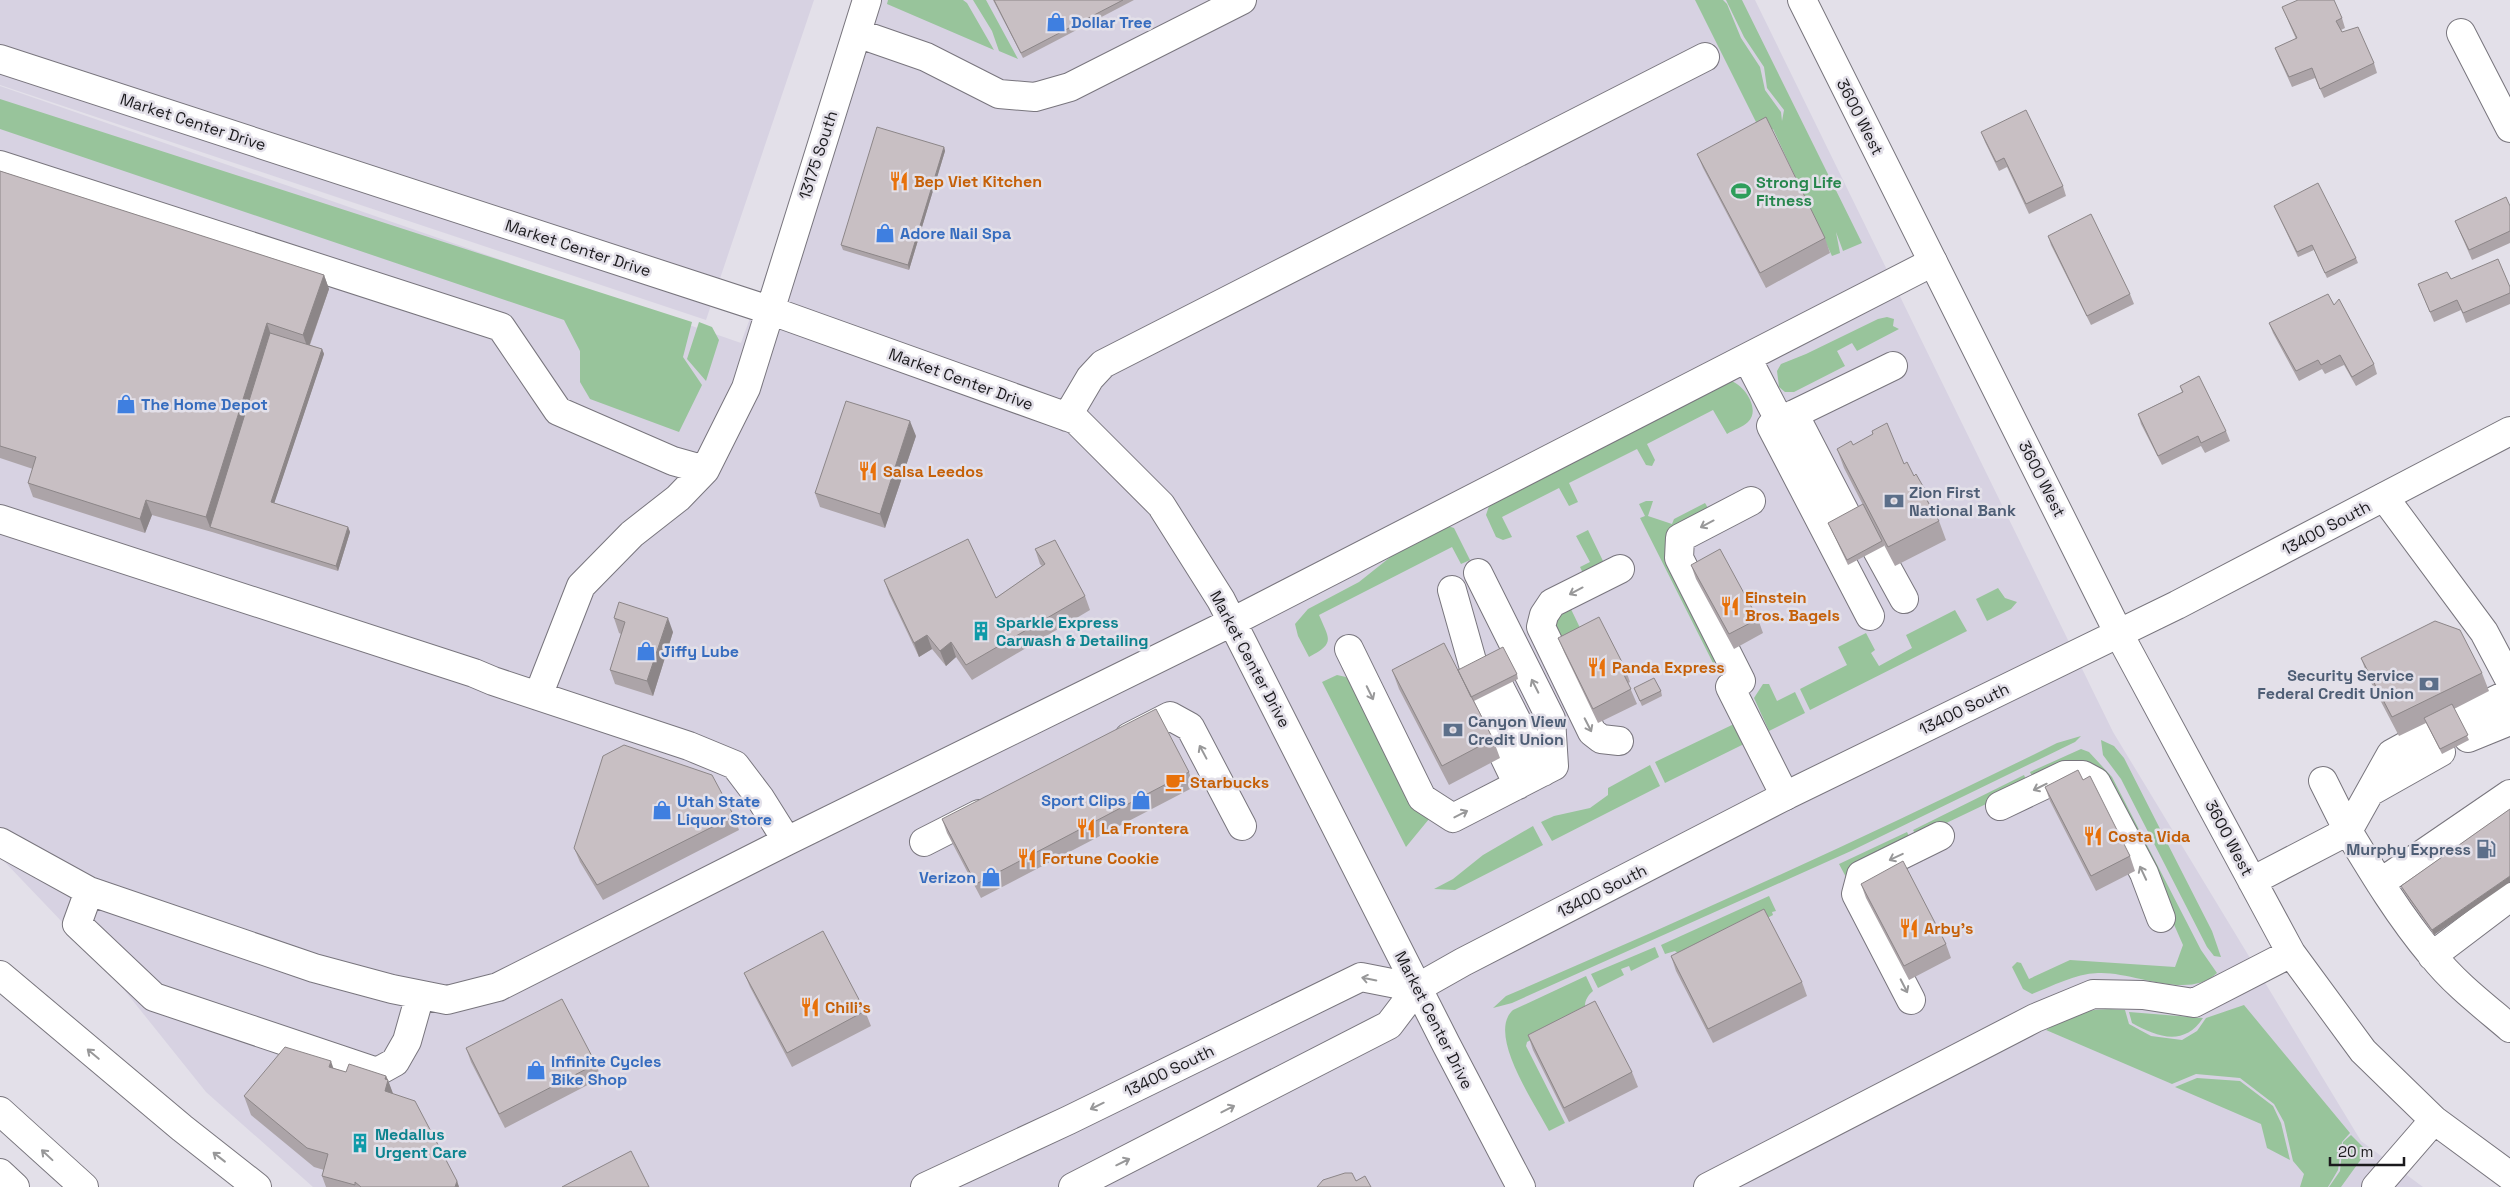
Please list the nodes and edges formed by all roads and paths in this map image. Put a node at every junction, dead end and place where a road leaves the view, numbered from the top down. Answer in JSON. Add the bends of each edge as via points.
{"nodes":[{"id":1,"x":867,"y":0,"type":"edge"},
{"id":2,"x":1242,"y":0,"type":"edge"},
{"id":3,"x":1802,"y":0,"type":"edge"},
{"id":4,"x":857,"y":33,"type":"junction"},
{"id":5,"x":2461,"y":33,"type":"dead end"},
{"id":6,"x":1705,"y":57,"type":"dead end"},
{"id":7,"x":0,"y":59,"type":"edge"},
{"id":8,"x":2510,"y":128,"type":"edge"},
{"id":9,"x":0,"y":164,"type":"edge"},
{"id":10,"x":1933,"y":262,"type":"junction"},
{"id":11,"x":769,"y":310,"type":"junction"},
{"id":12,"x":1747,"y":358,"type":"junction"},
{"id":13,"x":1893,"y":366,"type":"dead end"},
{"id":14,"x":1067,"y":417,"type":"junction"},
{"id":15,"x":1788,"y":417,"type":"junction"},
{"id":16,"x":2510,"y":430,"type":"edge"},
{"id":17,"x":705,"y":470,"type":"junction"},
{"id":18,"x":2384,"y":497,"type":"junction"},
{"id":19,"x":1750,"y":501,"type":"dead end"},
{"id":20,"x":1847,"y":518,"type":"edge"},
{"id":21,"x":0,"y":519,"type":"edge"},
{"id":22,"x":1865,"y":556,"type":"edge"},
{"id":23,"x":1620,"y":569,"type":"dead end"},
{"id":24,"x":1464,"y":582,"type":"junction"},
{"id":25,"x":1232,"y":622,"type":"junction"},
{"id":26,"x":2119,"y":634,"type":"junction"},
{"id":27,"x":1349,"y":649,"type":"dead end"},
{"id":28,"x":2510,"y":681,"type":"edge"},
{"id":29,"x":2510,"y":693,"type":"edge"},
{"id":30,"x":538,"y":696,"type":"junction"},
{"id":31,"x":2510,"y":708,"type":"edge"},
{"id":32,"x":2510,"y":721,"type":"edge"},
{"id":33,"x":2463,"y":728,"type":"junction"},
{"id":34,"x":1619,"y":741,"type":"dead end"},
{"id":35,"x":2436,"y":742,"type":"edge"},
{"id":36,"x":1109,"y":747,"type":"edge"},
{"id":37,"x":1536,"y":775,"type":"junction"},
{"id":38,"x":2323,"y":781,"type":"dead end"},
{"id":39,"x":2510,"y":794,"type":"edge"},
{"id":40,"x":1786,"y":796,"type":"junction"},
{"id":41,"x":1003,"y":802,"type":"edge"},
{"id":42,"x":2000,"y":806,"type":"dead end"},
{"id":43,"x":1242,"y":826,"type":"dead end"},
{"id":44,"x":2348,"y":831,"type":"junction"},
{"id":45,"x":1940,"y":836,"type":"dead end"},
{"id":46,"x":787,"y":841,"type":"junction"},
{"id":47,"x":0,"y":842,"type":"edge"},
{"id":48,"x":924,"y":842,"type":"dead end"},
{"id":49,"x":2252,"y":881,"type":"junction"},
{"id":50,"x":2380,"y":883,"type":"junction"},
{"id":51,"x":89,"y":891,"type":"junction"},
{"id":52,"x":2510,"y":897,"type":"edge"},
{"id":53,"x":2161,"y":918,"type":"dead end"},
{"id":54,"x":2291,"y":953,"type":"junction"},
{"id":55,"x":2432,"y":956,"type":"junction"},
{"id":56,"x":0,"y":975,"type":"edge"},
{"id":57,"x":1417,"y":988,"type":"junction"},
{"id":58,"x":420,"y":995,"type":"junction"},
{"id":59,"x":1911,"y":1000,"type":"dead end"},
{"id":60,"x":2510,"y":1028,"type":"edge"},
{"id":61,"x":0,"y":1111,"type":"edge"},
{"id":62,"x":2434,"y":1120,"type":"junction"},
{"id":63,"x":0,"y":1173,"type":"edge"},
{"id":64,"x":2510,"y":1176,"type":"edge"},
{"id":65,"x":15,"y":1187,"type":"edge"},
{"id":66,"x":84,"y":1187,"type":"edge"},
{"id":67,"x":257,"y":1187,"type":"edge"},
{"id":68,"x":925,"y":1187,"type":"edge"},
{"id":69,"x":1072,"y":1187,"type":"edge"},
{"id":70,"x":1521,"y":1187,"type":"edge"},
{"id":71,"x":1708,"y":1187,"type":"edge"},
{"id":72,"x":2376,"y":1187,"type":"edge"}],
"edges":[{"from":1,"to":4,"type":"main road","name":"13175 South"},
{"from":2,"to":4,"type":"main road","via":[[1070,87],[1035,97],[999,94],[926,57]]},
{"from":3,"to":10,"type":"main road","name":"3600 West"},
{"from":4,"to":11,"type":"main road","name":"13175 South"},
{"from":5,"to":8,"type":"main road"},
{"from":6,"to":14,"type":"main road","via":[[1103,364],[1090,378]]},
{"from":7,"to":11,"type":"main road","name":"Market Center Drive"},
{"from":9,"to":17,"type":"main road","via":[[500,327],[558,411]]},
{"from":10,"to":12,"type":"main road"},
{"from":10,"to":26,"type":"main road","name":"3600 West"},
{"from":11,"to":14,"type":"main road","name":"Market Center Drive"},
{"from":11,"to":17,"type":"main road","name":"13175 South","via":[[746,388]]},
{"from":12,"to":15,"type":"main road"},
{"from":12,"to":25,"type":"main road"},
{"from":13,"to":15,"type":"main road"},
{"from":14,"to":25,"type":"main road","name":"Market Center Drive","via":[[1076,420],[1161,505]]},
{"from":15,"to":20,"type":"main road"},
{"from":15,"to":22,"type":"main road","via":[[1887,608]]},
{"from":16,"to":18,"type":"main road","name":"13400 South"},
{"from":17,"to":30,"type":"main road","name":"13175 South","via":[[678,498],[632,534],[581,586]]},
{"from":18,"to":26,"type":"main road","name":"13400 South"},
{"from":18,"to":28,"type":"main road","via":[[2484,632]]},
{"from":19,"to":40,"type":"main road","one_way":true,"via":[[1680,538],[1678,558]]},
{"from":21,"to":30,"type":"main road"},
{"from":23,"to":34,"type":"main road","one_way":true,"via":[[1552,603],[1541,627],[1592,732],[1601,739]]},
{"from":24,"to":24,"type":"main road","via":[[1480,664],[1463,633]]},
{"from":37,"to":24,"type":"main road","one_way":true,"via":[[1551,718]]},
{"from":25,"to":46,"type":"main road"},
{"from":25,"to":57,"type":"main road","name":"Market Center Drive"},
{"from":26,"to":40,"type":"main road","name":"13400 South"},
{"from":26,"to":49,"type":"main road","name":"3600 West"},
{"from":27,"to":37,"type":"main road","one_way":true,"via":[[1422,798],[1453,818]]},
{"from":29,"to":33,"type":"main road"},
{"from":30,"to":46,"type":"main road","via":[[689,746],[735,765]]},
{"from":31,"to":33,"type":"main road"},
{"from":32,"to":33,"type":"main road"},
{"from":35,"to":44,"type":"main road","via":[[2391,754]]},
{"from":43,"to":36,"type":"main road","one_way":true,"via":[[1190,727],[1170,716]]},
{"from":37,"to":37,"type":"main road","via":[[1494,691]]},
{"from":38,"to":44,"type":"main road"},
{"from":39,"to":50,"type":"main road"},
{"from":40,"to":57,"type":"main road","name":"13400 South"},
{"from":41,"to":48,"type":"main road"},
{"from":53,"to":42,"type":"main road","one_way":true,"via":[[2144,873],[2096,782],[2083,775],[2065,775]]},
{"from":44,"to":49,"type":"main road"},
{"from":44,"to":50,"type":"main road"},
{"from":45,"to":59,"type":"main road","one_way":true,"via":[[1861,875],[1856,894]]},
{"from":46,"to":58,"type":"main road","via":[[498,987],[447,1000]]},
{"from":47,"to":51,"type":"main road"},
{"from":49,"to":54,"type":"main road","name":"3600 West"},
{"from":50,"to":55,"type":"main road"},
{"from":51,"to":58,"type":"main road","via":[[314,968]]},
{"from":51,"to":58,"type":"main road","via":[[77,924],[154,997],[377,1072],[395,1062],[407,1042]]},
{"from":52,"to":55,"type":"main road"},
{"from":54,"to":62,"type":"main road","name":"3600 West","via":[[2363,1051]]},
{"from":54,"to":71,"type":"main road","via":[[2194,1003],[2143,995],[2093,994],[2028,1022]]},
{"from":55,"to":60,"type":"main road"},
{"from":67,"to":56,"type":"main road","one_way":true},
{"from":57,"to":68,"type":"main road","name":"13400 South","one_way":true,"via":[[1361,977]]},
{"from":69,"to":57,"type":"main road","name":"13400 South","one_way":true,"via":[[1389,1026]]},
{"from":57,"to":70,"type":"main road","name":"Market Center Drive"},
{"from":66,"to":61,"type":"main road","one_way":true},
{"from":62,"to":64,"type":"main road","name":"3600 West"},
{"from":62,"to":72,"type":"main road"},
{"from":63,"to":65,"type":"main road"}]}
